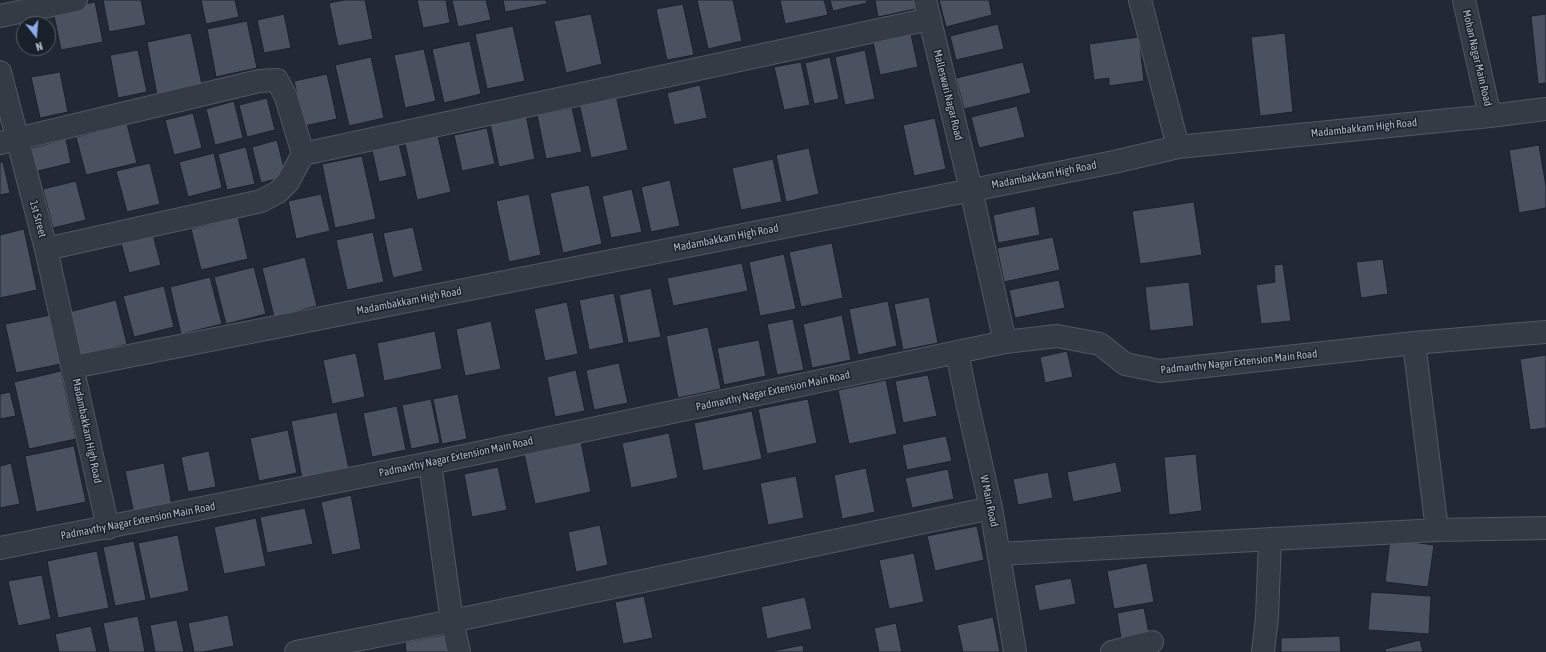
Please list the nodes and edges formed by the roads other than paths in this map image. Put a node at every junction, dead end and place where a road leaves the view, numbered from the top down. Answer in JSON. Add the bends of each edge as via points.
{"nodes":[{"id":1,"x":76,"y":0,"type":"edge"},
{"id":2,"x":1140,"y":0,"type":"edge"},
{"id":3,"x":1464,"y":0,"type":"edge"},
{"id":4,"x":927,"y":10,"type":"edge"},
{"id":5,"x":0,"y":16,"type":"edge"},
{"id":6,"x":0,"y":72,"type":"edge"},
{"id":7,"x":1546,"y":109,"type":"edge"},
{"id":8,"x":1490,"y":116,"type":"junction"},
{"id":9,"x":8,"y":141,"type":"edge"},
{"id":10,"x":1178,"y":147,"type":"junction"},
{"id":11,"x":303,"y":154,"type":"junction"},
{"id":12,"x":971,"y":190,"type":"junction"},
{"id":13,"x":46,"y":249,"type":"junction"},
{"id":14,"x":1546,"y":332,"type":"edge"},
{"id":15,"x":1005,"y":342,"type":"junction"},
{"id":16,"x":1414,"y":343,"type":"junction"},
{"id":17,"x":957,"y":352,"type":"junction"},
{"id":18,"x":73,"y":366,"type":"junction"},
{"id":19,"x":430,"y":463,"type":"junction"},
{"id":20,"x":991,"y":508,"type":"junction"},
{"id":21,"x":108,"y":528,"type":"junction"},
{"id":22,"x":1546,"y":528,"type":"edge"},
{"id":23,"x":1437,"y":530,"type":"junction"},
{"id":24,"x":1270,"y":539,"type":"junction"},
{"id":25,"x":0,"y":548,"type":"edge"},
{"id":26,"x":999,"y":554,"type":"junction"},
{"id":27,"x":452,"y":621,"type":"junction"},
{"id":28,"x":1152,"y":642,"type":"dead end"},
{"id":29,"x":303,"y":651,"type":"edge"},
{"id":30,"x":459,"y":652,"type":"edge"},
{"id":31,"x":1015,"y":652,"type":"edge"},
{"id":32,"x":1112,"y":652,"type":"edge"},
{"id":33,"x":1263,"y":652,"type":"edge"}],
"edges":[{"from":1,"to":5,"type":"street"},
{"from":2,"to":10,"type":"street"},
{"from":3,"to":8,"type":"street","name":"Mohan Nagar Main Road"},
{"from":4,"to":11,"type":"street"},
{"from":4,"to":12,"type":"street","name":"Malleswari Nagar Road"},
{"from":6,"to":9,"type":"street","name":"1st Street"},
{"from":7,"to":8,"type":"street","name":"Madambakkam High Road"},
{"from":8,"to":10,"type":"street","name":"Madambakkam High Road"},
{"from":9,"to":11,"type":"street","via":[[259,81],[277,80],[286,97]]},
{"from":9,"to":13,"type":"street","name":"1st Street"},
{"from":10,"to":12,"type":"street","name":"Madambakkam High Road"},
{"from":11,"to":13,"type":"street","via":[[288,182],[278,192],[261,201]]},
{"from":12,"to":15,"type":"street","name":"Malleswari Nagar Road"},
{"from":12,"to":18,"type":"street","name":"Madambakkam High Road"},
{"from":13,"to":18,"type":"street","name":"1st Street"},
{"from":14,"to":16,"type":"street","name":"Padmavthy Nagar Extension Main Road"},
{"from":15,"to":16,"type":"street","name":"Padmavthy Nagar Extension Main Road","via":[[1057,336],[1100,344],[1125,364],[1160,371]]},
{"from":15,"to":17,"type":"street","name":"Padmavthy Nagar Extension Main Road"},
{"from":16,"to":23,"type":"street"},
{"from":17,"to":19,"type":"street","name":"Padmavthy Nagar Extension Main Road"},
{"from":17,"to":20,"type":"street","name":"W Main Road"},
{"from":18,"to":21,"type":"street","name":"Madambakkam High Road"},
{"from":19,"to":21,"type":"street","name":"Padmavthy Nagar Extension Main Road"},
{"from":19,"to":27,"type":"street"},
{"from":20,"to":26,"type":"street","name":"W Main Road"},
{"from":20,"to":27,"type":"street"},
{"from":21,"to":25,"type":"street","name":"Padmavthy Nagar Extension Main Road"},
{"from":22,"to":23,"type":"street"},
{"from":23,"to":24,"type":"street"},
{"from":24,"to":26,"type":"street"},
{"from":24,"to":33,"type":"street"},
{"from":26,"to":31,"type":"street","name":"W Main Road"},
{"from":27,"to":29,"type":"street"},
{"from":27,"to":30,"type":"street"},
{"from":28,"to":32,"type":"street"}]}
